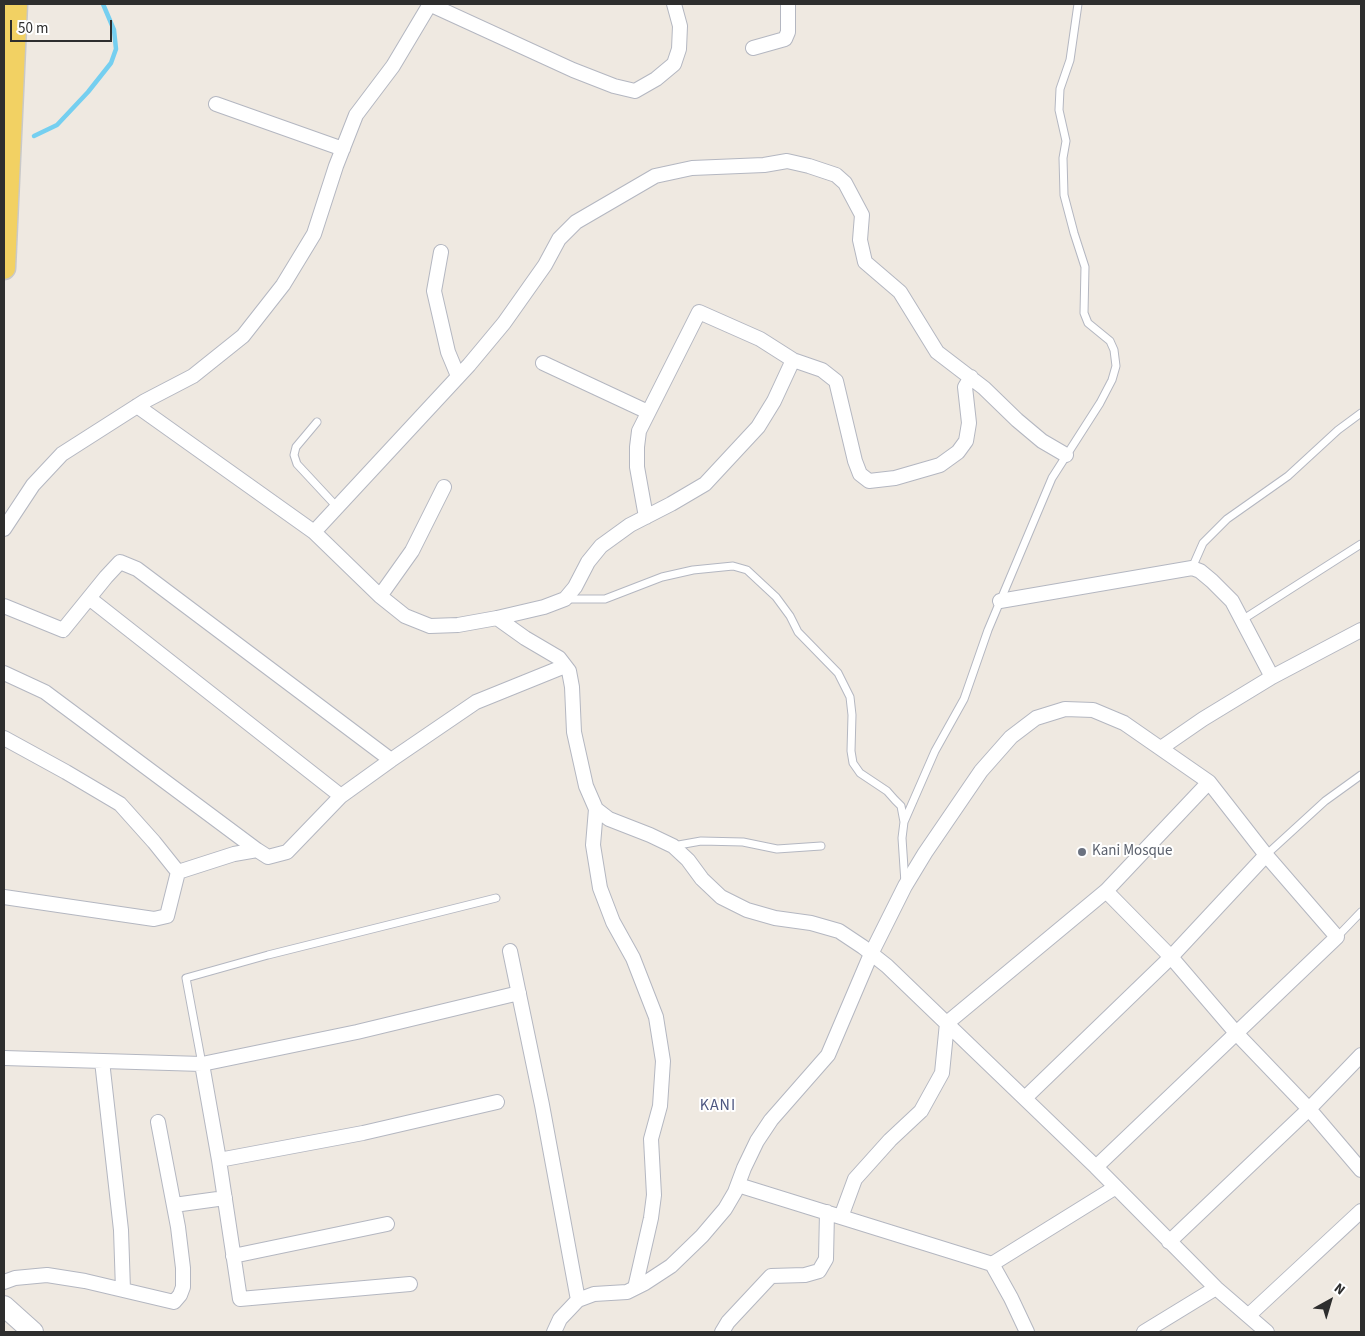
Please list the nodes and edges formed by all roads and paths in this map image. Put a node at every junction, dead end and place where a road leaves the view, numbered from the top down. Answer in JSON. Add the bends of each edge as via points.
{"nodes":[{"id":1,"x":16,"y":4,"type":"edge"},
{"id":2,"x":430,"y":4,"type":"edge"},
{"id":3,"x":674,"y":4,"type":"edge"},
{"id":4,"x":788,"y":4,"type":"edge"},
{"id":5,"x":1078,"y":4,"type":"edge"},
{"id":6,"x":753,"y":48,"type":"dead end"},
{"id":7,"x":216,"y":104,"type":"dead end"},
{"id":8,"x":343,"y":149,"type":"junction"},
{"id":9,"x":441,"y":252,"type":"dead end"},
{"id":10,"x":4,"y":268,"type":"edge"},
{"id":11,"x":793,"y":360,"type":"junction"},
{"id":12,"x":542,"y":362,"type":"dead end"},
{"id":13,"x":458,"y":376,"type":"junction"},
{"id":14,"x":971,"y":377,"type":"junction"},
{"id":15,"x":137,"y":406,"type":"junction"},
{"id":16,"x":648,"y":412,"type":"junction"},
{"id":17,"x":1361,"y":413,"type":"edge"},
{"id":18,"x":317,"y":422,"type":"dead end"},
{"id":19,"x":1066,"y":455,"type":"junction"},
{"id":20,"x":444,"y":487,"type":"dead end"},
{"id":21,"x":337,"y":506,"type":"junction"},
{"id":22,"x":646,"y":517,"type":"junction"},
{"id":23,"x":4,"y":529,"type":"edge"},
{"id":24,"x":314,"y":532,"type":"junction"},
{"id":25,"x":1361,"y":544,"type":"edge"},
{"id":26,"x":1192,"y":568,"type":"junction"},
{"id":27,"x":380,"y":596,"type":"junction"},
{"id":28,"x":89,"y":598,"type":"junction"},
{"id":29,"x":565,"y":598,"type":"junction"},
{"id":30,"x":1000,"y":601,"type":"junction"},
{"id":31,"x":4,"y":606,"type":"edge"},
{"id":32,"x":497,"y":618,"type":"junction"},
{"id":33,"x":1242,"y":620,"type":"junction"},
{"id":34,"x":1361,"y":630,"type":"edge"},
{"id":35,"x":565,"y":666,"type":"junction"},
{"id":36,"x":4,"y":673,"type":"edge"},
{"id":37,"x":1272,"y":677,"type":"junction"},
{"id":38,"x":4,"y":738,"type":"edge"},
{"id":39,"x":1162,"y":748,"type":"junction"},
{"id":40,"x":391,"y":760,"type":"junction"},
{"id":41,"x":1361,"y":775,"type":"edge"},
{"id":42,"x":1209,"y":782,"type":"junction"},
{"id":43,"x":341,"y":796,"type":"junction"},
{"id":44,"x":596,"y":809,"type":"junction"},
{"id":45,"x":904,"y":822,"type":"junction"},
{"id":46,"x":673,"y":846,"type":"junction"},
{"id":47,"x":821,"y":846,"type":"dead end"},
{"id":48,"x":257,"y":850,"type":"junction"},
{"id":49,"x":1266,"y":855,"type":"junction"},
{"id":50,"x":178,"y":872,"type":"junction"},
{"id":51,"x":905,"y":886,"type":"junction"},
{"id":52,"x":1106,"y":891,"type":"junction"},
{"id":53,"x":4,"y":897,"type":"edge"},
{"id":54,"x":496,"y":898,"type":"dead end"},
{"id":55,"x":1361,"y":912,"type":"edge"},
{"id":56,"x":1337,"y":937,"type":"junction"},
{"id":57,"x":510,"y":950,"type":"dead end"},
{"id":58,"x":871,"y":954,"type":"junction"},
{"id":59,"x":1171,"y":957,"type":"junction"},
{"id":60,"x":519,"y":993,"type":"junction"},
{"id":61,"x":947,"y":1023,"type":"junction"},
{"id":62,"x":1237,"y":1034,"type":"junction"},
{"id":63,"x":1361,"y":1055,"type":"edge"},
{"id":64,"x":4,"y":1058,"type":"edge"},
{"id":65,"x":102,"y":1061,"type":"junction"},
{"id":66,"x":202,"y":1064,"type":"junction"},
{"id":67,"x":1024,"y":1098,"type":"junction"},
{"id":68,"x":497,"y":1102,"type":"dead end"},
{"id":69,"x":1309,"y":1109,"type":"junction"},
{"id":70,"x":158,"y":1122,"type":"dead end"},
{"id":71,"x":219,"y":1160,"type":"junction"},
{"id":72,"x":1096,"y":1167,"type":"junction"},
{"id":73,"x":1361,"y":1170,"type":"edge"},
{"id":74,"x":738,"y":1185,"type":"junction"},
{"id":75,"x":1116,"y":1187,"type":"junction"},
{"id":76,"x":224,"y":1198,"type":"junction"},
{"id":77,"x":174,"y":1205,"type":"junction"},
{"id":78,"x":1361,"y":1211,"type":"edge"},
{"id":79,"x":827,"y":1212,"type":"junction"},
{"id":80,"x":841,"y":1217,"type":"junction"},
{"id":81,"x":387,"y":1224,"type":"dead end"},
{"id":82,"x":1169,"y":1242,"type":"junction"},
{"id":83,"x":233,"y":1256,"type":"junction"},
{"id":84,"x":992,"y":1264,"type":"junction"},
{"id":85,"x":4,"y":1282,"type":"edge"},
{"id":86,"x":410,"y":1284,"type":"dead end"},
{"id":87,"x":635,"y":1288,"type":"junction"},
{"id":88,"x":1216,"y":1288,"type":"junction"},
{"id":89,"x":123,"y":1290,"type":"junction"},
{"id":90,"x":578,"y":1300,"type":"junction"},
{"id":91,"x":4,"y":1307,"type":"edge"},
{"id":92,"x":1249,"y":1315,"type":"junction"},
{"id":93,"x":33,"y":1332,"type":"edge"},
{"id":94,"x":554,"y":1332,"type":"edge"},
{"id":95,"x":722,"y":1332,"type":"edge"},
{"id":96,"x":1027,"y":1332,"type":"edge"},
{"id":97,"x":1144,"y":1332,"type":"edge"},
{"id":98,"x":1268,"y":1332,"type":"edge"}],
"edges":[{"from":1,"to":10,"type":"main road"},
{"from":2,"to":3,"type":"street","via":[[573,70],[635,91],[674,64],[679,49],[680,26]]},
{"from":2,"to":8,"type":"street","via":[[393,66],[356,116]]},
{"from":4,"to":6,"type":"street","via":[[785,38]]},
{"from":5,"to":19,"type":"lane","via":[[1070,60],[1060,89],[1059,110],[1066,141],[1064,195],[1085,267],[1084,313],[1088,323],[1110,341],[1116,366],[1100,403]]},
{"from":7,"to":8,"type":"street"},
{"from":8,"to":15,"type":"street","via":[[314,234],[283,285],[243,336],[193,376]]},
{"from":9,"to":13,"type":"street","via":[[434,291],[448,352]]},
{"from":11,"to":14,"type":"street","via":[[822,370],[836,381],[855,461],[860,474],[869,481],[895,478],[940,465],[958,452],[966,441],[969,423],[965,387]]},
{"from":11,"to":16,"type":"street","via":[[760,339],[699,312]]},
{"from":11,"to":22,"type":"street","via":[[758,427],[705,484]]},
{"from":12,"to":16,"type":"street"},
{"from":13,"to":14,"type":"street","via":[[504,323],[545,265],[559,239],[576,222],[655,176],[692,168],[787,161],[836,175],[846,183],[862,215],[860,240],[864,262],[900,292],[938,352]]},
{"from":13,"to":21,"type":"street"},
{"from":14,"to":19,"type":"street","via":[[1042,441]]},
{"from":15,"to":23,"type":"street","via":[[62,454],[33,486]]},
{"from":15,"to":24,"type":"street"},
{"from":16,"to":22,"type":"street","via":[[639,431],[637,447]]},
{"from":17,"to":26,"type":"lane","via":[[1288,476],[1227,519],[1203,542]]},
{"from":18,"to":21,"type":"lane","via":[[296,447],[294,456],[297,464]]},
{"from":19,"to":30,"type":"lane","via":[[1052,478]]},
{"from":20,"to":27,"type":"street","via":[[412,551]]},
{"from":21,"to":24,"type":"street"},
{"from":22,"to":29,"type":"street","via":[[601,546]]},
{"from":24,"to":27,"type":"street"},
{"from":25,"to":33,"type":"lane"},
{"from":26,"to":30,"type":"street"},
{"from":26,"to":33,"type":"street","via":[[1200,571],[1232,601]]},
{"from":27,"to":32,"type":"street","via":[[405,616],[430,626]]},
{"from":28,"to":31,"type":"street","via":[[63,630]]},
{"from":28,"to":40,"type":"street","via":[[120,562],[137,569]]},
{"from":28,"to":43,"type":"street"},
{"from":29,"to":32,"type":"street","via":[[544,607]]},
{"from":29,"to":45,"type":"lane","via":[[605,599],[662,577],[692,570],[733,566],[748,570],[776,597],[798,632],[838,673],[850,697],[853,764],[901,806]]},
{"from":30,"to":45,"type":"lane","via":[[964,699],[935,751]]},
{"from":32,"to":35,"type":"street","via":[[559,658]]},
{"from":33,"to":37,"type":"street"},
{"from":34,"to":37,"type":"street"},
{"from":35,"to":40,"type":"street","via":[[476,702]]},
{"from":35,"to":44,"type":"street","via":[[572,687],[574,732],[586,786]]},
{"from":36,"to":48,"type":"street","via":[[45,692]]},
{"from":37,"to":39,"type":"street"},
{"from":38,"to":50,"type":"street","via":[[120,804]]},
{"from":39,"to":42,"type":"street"},
{"from":39,"to":51,"type":"street","via":[[1124,723],[1093,710],[1065,709],[1036,718],[1011,737],[981,771]]},
{"from":40,"to":43,"type":"street"},
{"from":41,"to":49,"type":"lane","via":[[1326,801]]},
{"from":42,"to":49,"type":"street"},
{"from":42,"to":52,"type":"street"},
{"from":43,"to":48,"type":"street","via":[[287,852],[268,857]]},
{"from":44,"to":46,"type":"street","via":[[609,819]]},
{"from":44,"to":87,"type":"street","via":[[593,845],[600,888],[656,1017],[663,1061],[660,1106],[651,1139],[654,1194]]},
{"from":45,"to":51,"type":"lane"},
{"from":46,"to":47,"type":"lane","via":[[701,841],[743,842],[777,849]]},
{"from":46,"to":58,"type":"street","via":[[721,896],[747,910],[839,931]]},
{"from":48,"to":50,"type":"street"},
{"from":49,"to":56,"type":"street"},
{"from":49,"to":59,"type":"street"},
{"from":50,"to":53,"type":"street","via":[[167,916],[154,919]]},
{"from":51,"to":58,"type":"street"},
{"from":52,"to":59,"type":"street"},
{"from":52,"to":61,"type":"street"},
{"from":54,"to":66,"type":"lane","via":[[186,978]]},
{"from":55,"to":56,"type":"lane"},
{"from":56,"to":62,"type":"street"},
{"from":57,"to":60,"type":"street"},
{"from":58,"to":61,"type":"street"},
{"from":58,"to":74,"type":"street","via":[[828,1055],[771,1120],[757,1141]]},
{"from":59,"to":62,"type":"street"},
{"from":59,"to":67,"type":"street"},
{"from":60,"to":66,"type":"street","via":[[357,1032]]},
{"from":60,"to":90,"type":"street"},
{"from":61,"to":67,"type":"street"},
{"from":61,"to":80,"type":"street","via":[[942,1073],[921,1111],[855,1179]]},
{"from":62,"to":69,"type":"street"},
{"from":62,"to":72,"type":"street"},
{"from":63,"to":69,"type":"street"},
{"from":64,"to":65,"type":"street"},
{"from":65,"to":66,"type":"street"},
{"from":65,"to":89,"type":"street","via":[[122,1230]]},
{"from":66,"to":71,"type":"street"},
{"from":67,"to":72,"type":"street"},
{"from":68,"to":71,"type":"street","via":[[363,1133]]},
{"from":69,"to":73,"type":"street"},
{"from":69,"to":82,"type":"street"},
{"from":70,"to":77,"type":"street"},
{"from":71,"to":76,"type":"street"},
{"from":72,"to":75,"type":"street"},
{"from":74,"to":79,"type":"street"},
{"from":74,"to":87,"type":"street","via":[[726,1208],[702,1236],[671,1266]]},
{"from":75,"to":82,"type":"street"},
{"from":75,"to":84,"type":"street"},
{"from":76,"to":77,"type":"street"},
{"from":76,"to":83,"type":"street"},
{"from":77,"to":89,"type":"street","via":[[183,1268],[180,1295],[174,1302]]},
{"from":78,"to":92,"type":"street"},
{"from":79,"to":80,"type":"street"},
{"from":79,"to":95,"type":"street","via":[[826,1259],[819,1271],[805,1276],[771,1276]]},
{"from":80,"to":84,"type":"street"},
{"from":81,"to":83,"type":"street"},
{"from":82,"to":88,"type":"street"},
{"from":83,"to":86,"type":"street","via":[[240,1300]]},
{"from":84,"to":96,"type":"street"},
{"from":85,"to":89,"type":"street","via":[[47,1275]]},
{"from":87,"to":90,"type":"street","via":[[627,1292],[594,1294]]},
{"from":88,"to":92,"type":"street"},
{"from":88,"to":97,"type":"street"},
{"from":90,"to":94,"type":"street","via":[[560,1319]]},
{"from":91,"to":93,"type":"street"},
{"from":92,"to":98,"type":"street"}]}
